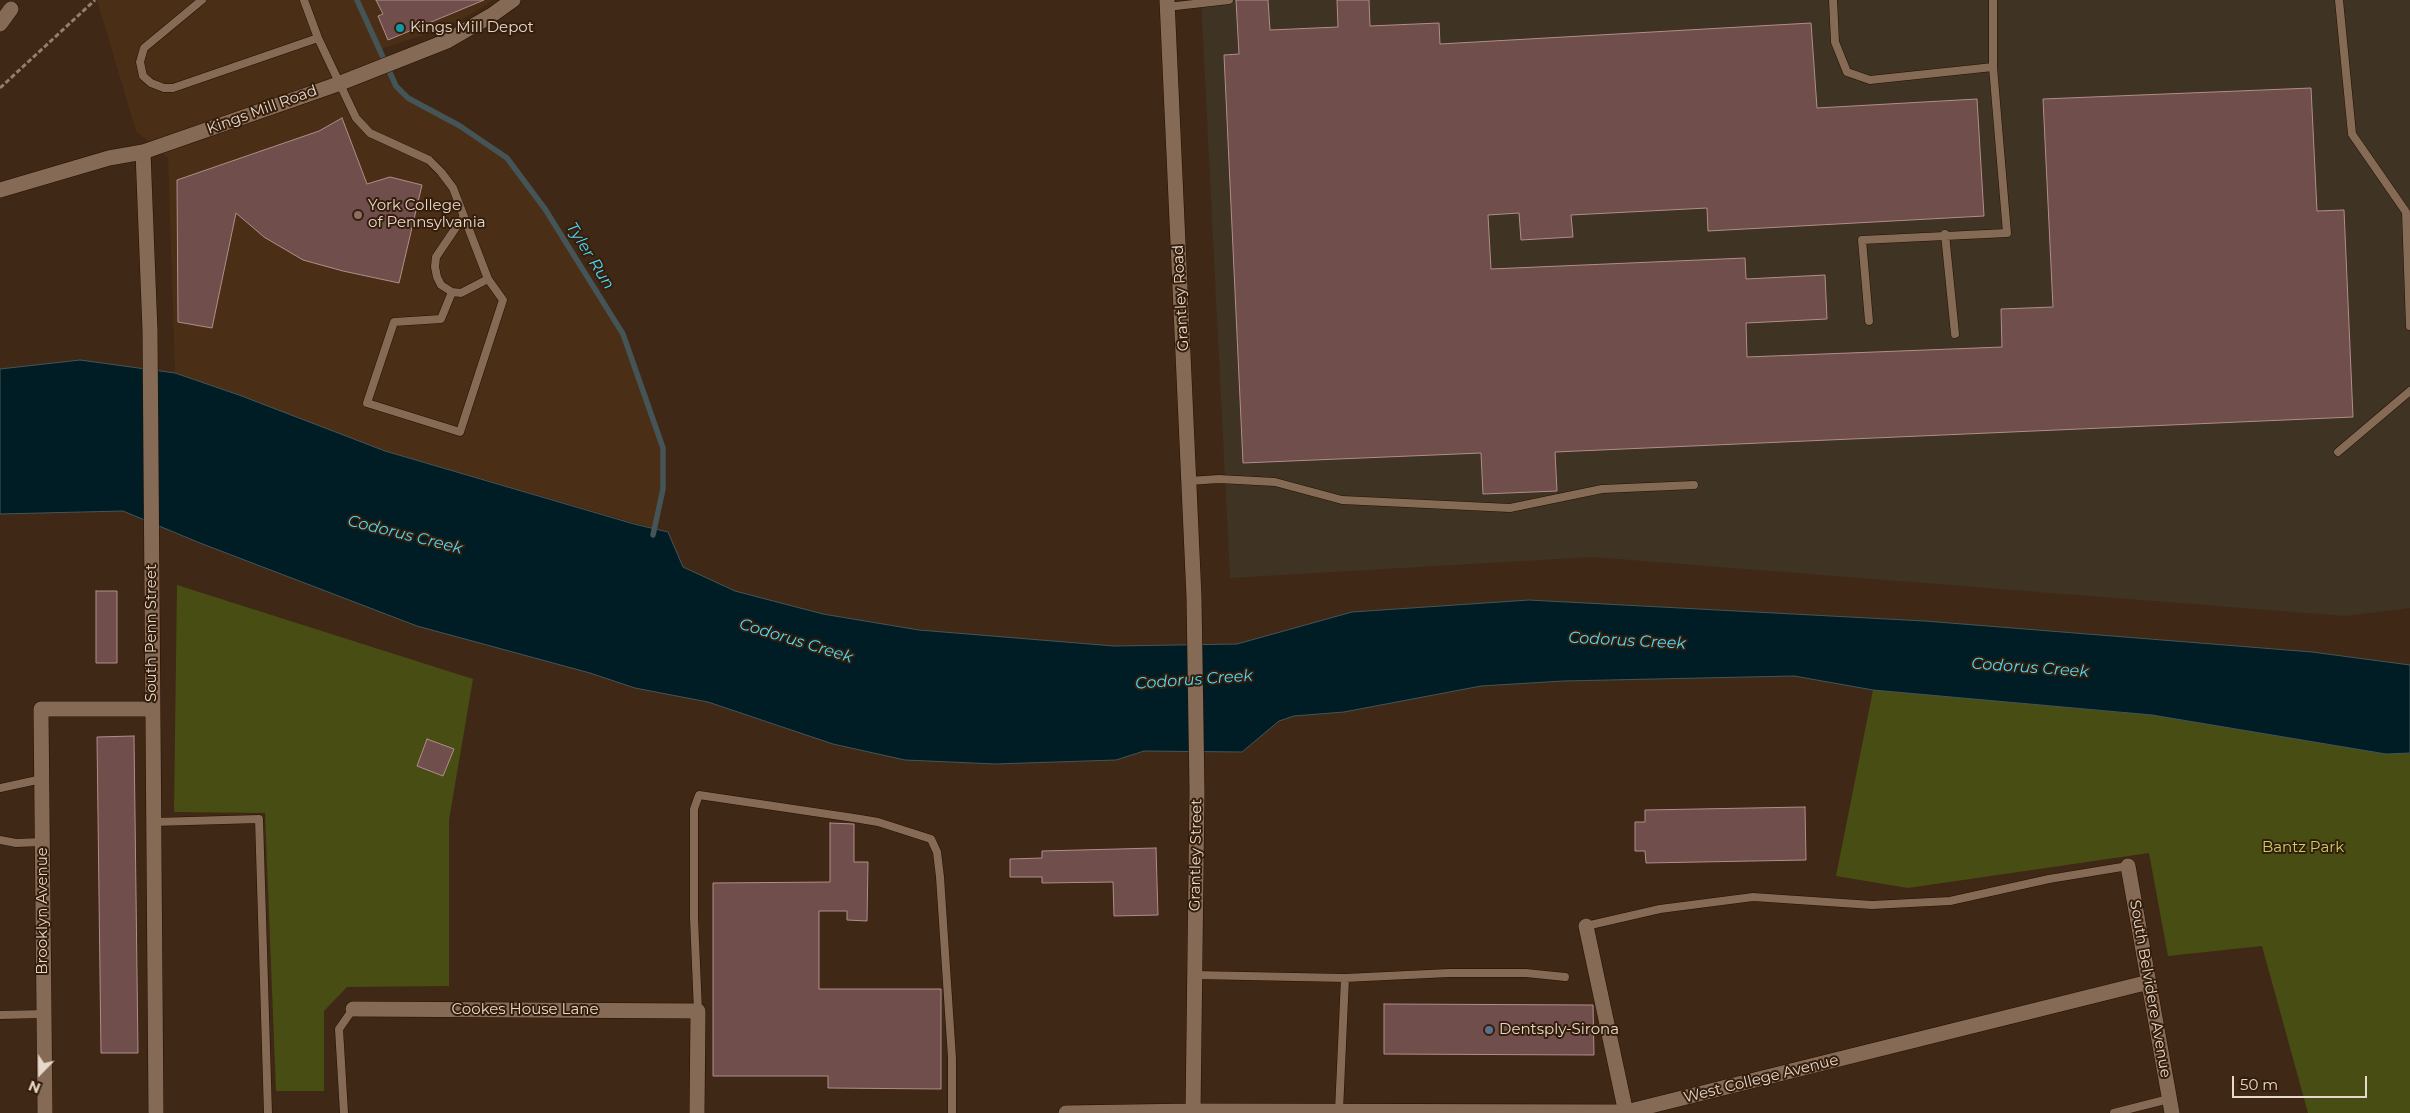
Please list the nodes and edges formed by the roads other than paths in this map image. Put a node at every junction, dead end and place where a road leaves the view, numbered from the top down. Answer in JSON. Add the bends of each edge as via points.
{"nodes":[{"id":1,"x":202,"y":0,"type":"edge"},
{"id":2,"x":304,"y":0,"type":"edge"},
{"id":3,"x":512,"y":0,"type":"edge"},
{"id":4,"x":1229,"y":0,"type":"edge"},
{"id":5,"x":1833,"y":0,"type":"edge"},
{"id":6,"x":1993,"y":0,"type":"edge"},
{"id":7,"x":2338,"y":0,"type":"edge"},
{"id":8,"x":1167,"y":4,"type":"edge"},
{"id":9,"x":11,"y":5,"type":"edge"},
{"id":10,"x":0,"y":24,"type":"edge"},
{"id":11,"x":318,"y":38,"type":"junction"},
{"id":12,"x":1993,"y":67,"type":"junction"},
{"id":13,"x":338,"y":84,"type":"junction"},
{"id":14,"x":143,"y":152,"type":"junction"},
{"id":15,"x":0,"y":190,"type":"edge"},
{"id":16,"x":463,"y":216,"type":"junction"},
{"id":17,"x":1945,"y":234,"type":"junction"},
{"id":18,"x":488,"y":279,"type":"junction"},
{"id":19,"x":452,"y":292,"type":"junction"},
{"id":20,"x":1869,"y":321,"type":"dead end"},
{"id":21,"x":2410,"y":326,"type":"edge"},
{"id":22,"x":1954,"y":334,"type":"dead end"},
{"id":23,"x":2410,"y":391,"type":"edge"},
{"id":24,"x":2338,"y":452,"type":"dead end"},
{"id":25,"x":1189,"y":481,"type":"junction"},
{"id":26,"x":1694,"y":485,"type":"dead end"},
{"id":27,"x":1194,"y":597,"type":"joint"},
{"id":28,"x":153,"y":709,"type":"junction"},
{"id":29,"x":42,"y":779,"type":"junction"},
{"id":30,"x":0,"y":788,"type":"edge"},
{"id":31,"x":154,"y":822,"type":"junction"},
{"id":32,"x":0,"y":840,"type":"edge"},
{"id":33,"x":42,"y":842,"type":"junction"},
{"id":34,"x":2128,"y":866,"type":"joint"},
{"id":35,"x":1586,"y":926,"type":"joint"},
{"id":36,"x":1195,"y":976,"type":"junction"},
{"id":37,"x":1565,"y":977,"type":"dead end"},
{"id":38,"x":1345,"y":978,"type":"junction"},
{"id":39,"x":2148,"y":982,"type":"junction"},
{"id":40,"x":353,"y":1009,"type":"joint"},
{"id":41,"x":698,"y":1011,"type":"junction"},
{"id":42,"x":44,"y":1014,"type":"junction"},
{"id":43,"x":0,"y":1015,"type":"edge"},
{"id":44,"x":2171,"y":1106,"type":"edge"},
{"id":45,"x":1193,"y":1112,"type":"edge"},
{"id":46,"x":1341,"y":1112,"type":"edge"},
{"id":47,"x":44,"y":1113,"type":"edge"},
{"id":48,"x":156,"y":1113,"type":"edge"},
{"id":49,"x":268,"y":1113,"type":"edge"},
{"id":50,"x":344,"y":1113,"type":"edge"},
{"id":51,"x":697,"y":1113,"type":"edge"},
{"id":52,"x":952,"y":1113,"type":"edge"},
{"id":53,"x":1066,"y":1113,"type":"edge"},
{"id":54,"x":1626,"y":1113,"type":"edge"},
{"id":55,"x":2114,"y":1113,"type":"edge"}],
"edges":[{"from":1,"to":11,"type":"lane","via":[[144,48],[140,62],[143,76],[151,83],[173,88]]},
{"from":2,"to":11,"type":"lane"},
{"from":3,"to":13,"type":"street","name":"Kings Mill Road","via":[[447,41]]},
{"from":4,"to":8,"type":"lane"},
{"from":5,"to":12,"type":"lane","via":[[1835,42],[1847,72],[1870,80]]},
{"from":6,"to":12,"type":"lane"},
{"from":7,"to":21,"type":"lane","via":[[2352,134],[2406,212]]},
{"from":8,"to":25,"type":"street","name":"Grantley Road"},
{"from":9,"to":10,"type":"street"},
{"from":11,"to":13,"type":"lane"},
{"from":12,"to":17,"type":"lane","via":[[2007,233]]},
{"from":13,"to":14,"type":"street","name":"Kings Mill Road"},
{"from":13,"to":16,"type":"lane","via":[[356,118],[370,133],[428,160],[441,172],[453,188]]},
{"from":14,"to":15,"type":"street","name":"Kings Mill Road","via":[[109,158]]},
{"from":14,"to":28,"type":"street","name":"South Penn Street","via":[[150,331]]},
{"from":16,"to":18,"type":"lane"},
{"from":16,"to":19,"type":"lane","via":[[442,246],[435,267],[441,286]]},
{"from":17,"to":20,"type":"lane","via":[[1862,240]]},
{"from":17,"to":22,"type":"lane"},
{"from":18,"to":19,"type":"lane","via":[[461,293]]},
{"from":18,"to":19,"type":"lane","via":[[503,300],[460,432],[367,403],[394,322],[441,319]]},
{"from":23,"to":24,"type":"lane"},
{"from":25,"to":26,"type":"lane","via":[[1275,482],[1342,500],[1510,508],[1602,489]]},
{"from":25,"to":27,"type":"street","name":"Grantley Road"},
{"from":27,"to":36,"type":"street","name":"Grantley Street"},
{"from":28,"to":29,"type":"street","name":"Brooklyn Avenue","via":[[41,709]]},
{"from":28,"to":31,"type":"street","name":"South Penn Street"},
{"from":29,"to":30,"type":"lane"},
{"from":29,"to":33,"type":"street","name":"Brooklyn Avenue"},
{"from":31,"to":48,"type":"street","name":"South Penn Street"},
{"from":31,"to":49,"type":"lane","via":[[259,819]]},
{"from":32,"to":33,"type":"lane"},
{"from":33,"to":42,"type":"street","name":"Brooklyn Avenue"},
{"from":34,"to":35,"type":"lane","via":[[1950,901],[1872,905],[1753,897],[1660,909]]},
{"from":34,"to":39,"type":"street","name":"South Belvidere Avenue"},
{"from":35,"to":54,"type":"street"},
{"from":36,"to":38,"type":"lane"},
{"from":36,"to":45,"type":"street","name":"Grantley Street"},
{"from":37,"to":38,"type":"lane","via":[[1526,973],[1449,973]]},
{"from":38,"to":46,"type":"lane"},
{"from":39,"to":44,"type":"street","name":"South Belvidere Avenue"},
{"from":39,"to":54,"type":"street","name":"West College Avenue"},
{"from":40,"to":41,"type":"street","name":"Cookes House Lane"},
{"from":40,"to":50,"type":"lane","via":[[339,1029]]},
{"from":41,"to":51,"type":"street"},
{"from":41,"to":52,"type":"lane","via":[[694,808],[699,795],[870,821],[931,839],[937,852],[940,877],[952,1058]]},
{"from":42,"to":43,"type":"lane"},
{"from":42,"to":47,"type":"street","name":"Brooklyn Avenue"},
{"from":44,"to":55,"type":"lane"},
{"from":45,"to":46,"type":"street","name":"West College Avenue"},
{"from":45,"to":53,"type":"street","name":"West College Avenue"},
{"from":46,"to":54,"type":"street","name":"West College Avenue"}]}
